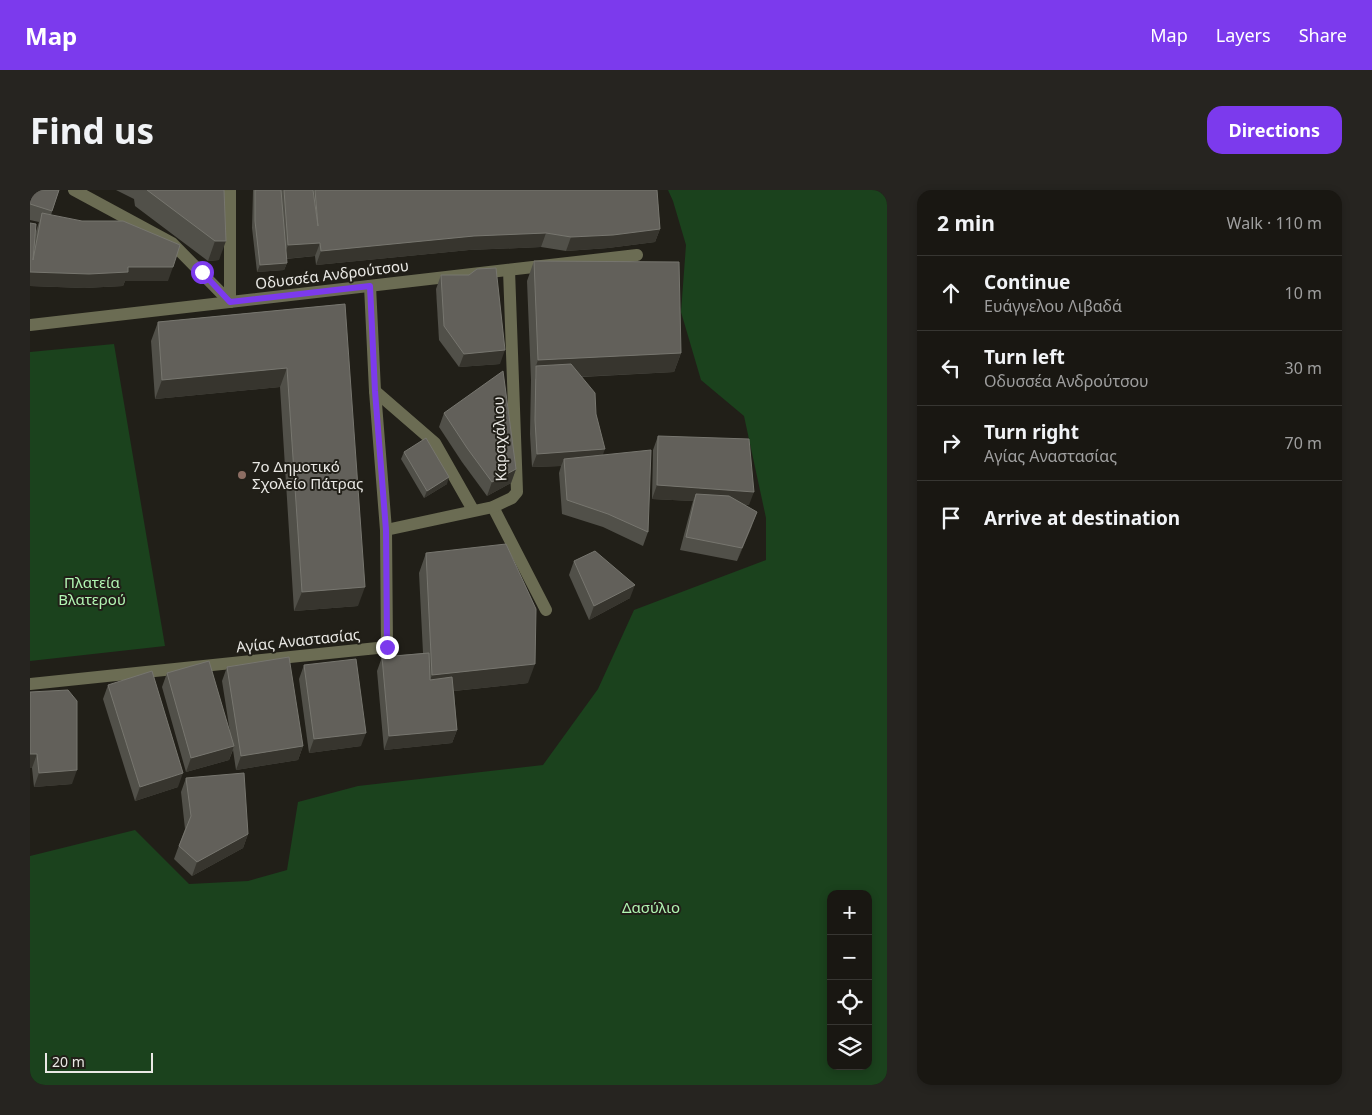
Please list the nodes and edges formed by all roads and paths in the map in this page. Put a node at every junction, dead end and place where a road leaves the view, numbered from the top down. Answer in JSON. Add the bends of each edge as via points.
{"nodes":[{"id":1,"x":74,"y":190,"type":"edge"},
{"id":2,"x":230,"y":190,"type":"edge"},
{"id":3,"x":637,"y":255,"type":"dead end"},
{"id":4,"x":509,"y":270,"type":"junction"},
{"id":5,"x":370,"y":286,"type":"junction"},
{"id":6,"x":230,"y":302,"type":"junction"},
{"id":7,"x":30,"y":325,"type":"edge"},
{"id":8,"x":375,"y":391,"type":"junction"},
{"id":9,"x":493,"y":507,"type":"junction"},
{"id":10,"x":473,"y":510,"type":"junction"},
{"id":11,"x":386,"y":530,"type":"junction"},
{"id":12,"x":546,"y":610,"type":"dead end"},
{"id":13,"x":30,"y":684,"type":"edge"}],
"edges":[{"from":1,"to":6,"type":"street","via":[[172,243]]},
{"from":2,"to":6,"type":"street"},
{"from":3,"to":4,"type":"street","name":"Οδυσσέα Ανδρούτσου"},
{"from":4,"to":5,"type":"street","name":"Οδυσσέα Ανδρούτσου"},
{"from":4,"to":9,"type":"street","name":"Καραχάλιου","via":[[517,492]]},
{"from":5,"to":6,"type":"street","name":"Οδυσσέα Ανδρούτσου"},
{"from":5,"to":8,"type":"street","name":"Αγίας Αναστασίας"},
{"from":6,"to":7,"type":"street","name":"Οδυσσέα Ανδρούτσου"},
{"from":8,"to":10,"type":"street","via":[[435,442]]},
{"from":8,"to":11,"type":"street","name":"Αγίας Αναστασίας"},
{"from":9,"to":10,"type":"street"},
{"from":9,"to":12,"type":"street"},
{"from":10,"to":11,"type":"street"},
{"from":11,"to":13,"type":"street","name":"Αγίας Αναστασίας","via":[[387,647]]}]}
